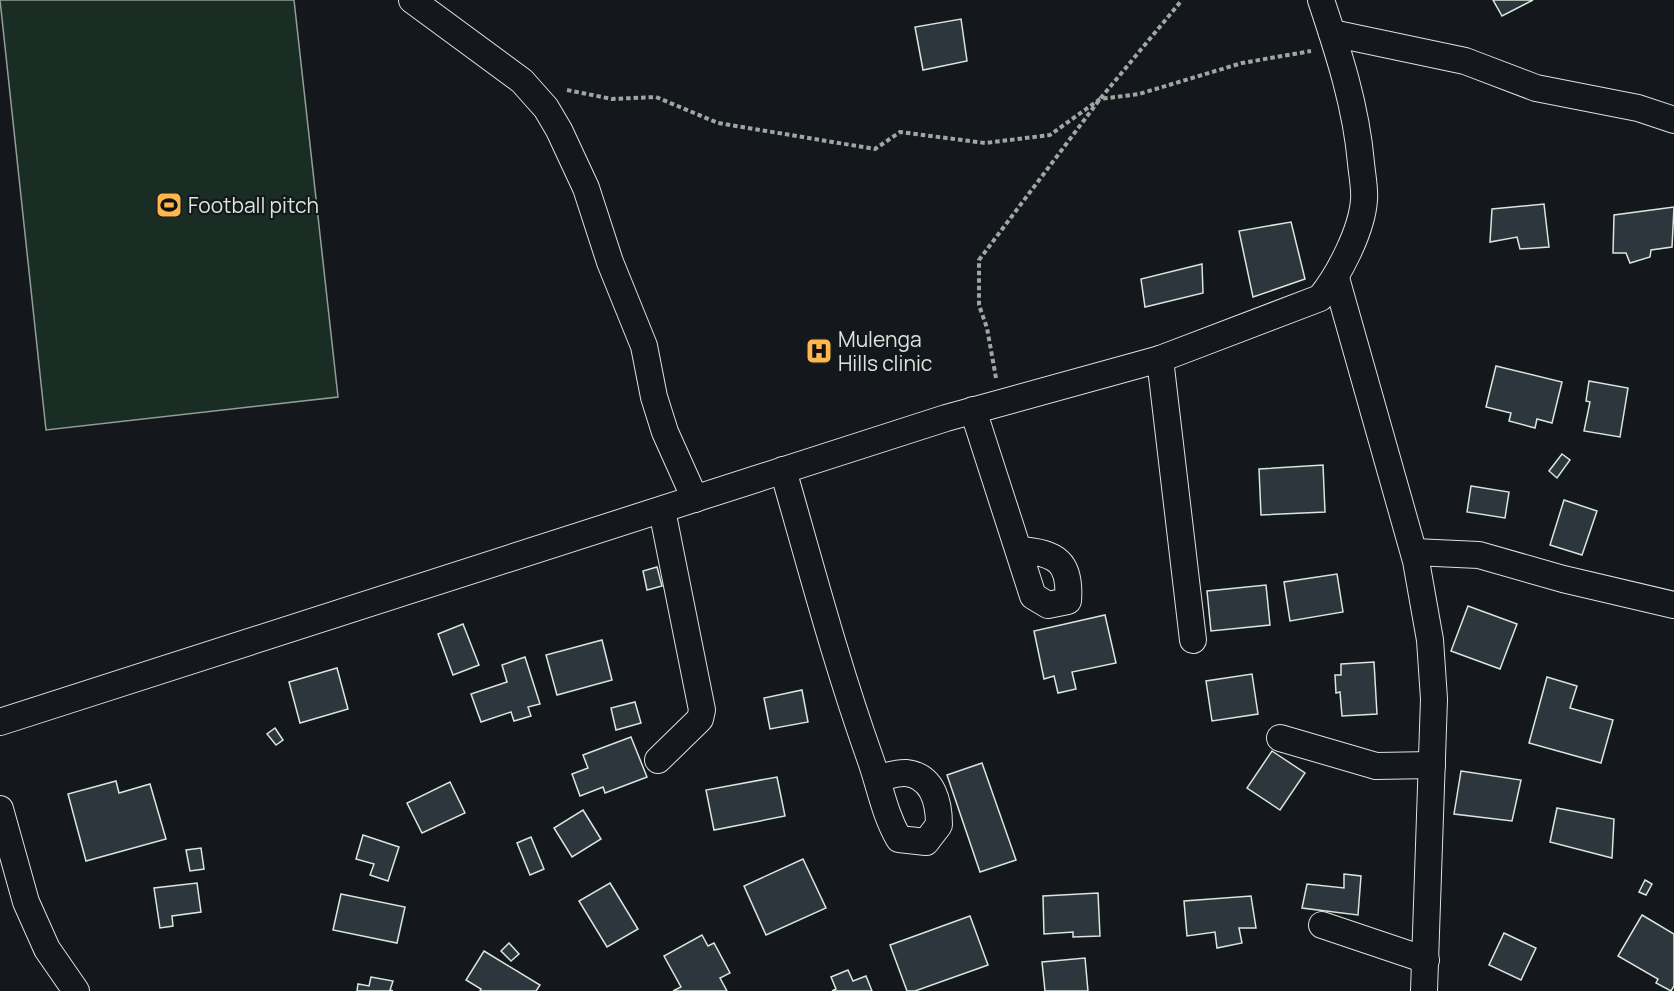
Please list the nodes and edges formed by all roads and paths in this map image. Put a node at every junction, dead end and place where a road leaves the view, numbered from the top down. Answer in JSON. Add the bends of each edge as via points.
{"nodes":[{"id":1,"x":412,"y":0,"type":"edge"},
{"id":2,"x":1182,"y":0,"type":"edge"},
{"id":3,"x":1321,"y":0,"type":"edge"},
{"id":4,"x":1332,"y":33,"type":"junction"},
{"id":5,"x":522,"y":81,"type":"junction"},
{"id":6,"x":1100,"y":99,"type":"junction"},
{"id":7,"x":1674,"y":120,"type":"edge"},
{"id":8,"x":1336,"y":278,"type":"junction"},
{"id":9,"x":1160,"y":359,"type":"junction"},
{"id":10,"x":1001,"y":403,"type":"junction"},
{"id":11,"x":973,"y":410,"type":"junction"},
{"id":12,"x":783,"y":470,"type":"junction"},
{"id":13,"x":695,"y":499,"type":"junction"},
{"id":14,"x":663,"y":510,"type":"junction"},
{"id":15,"x":1020,"y":550,"type":"dead end"},
{"id":16,"x":1414,"y":552,"type":"junction"},
{"id":17,"x":1674,"y":605,"type":"edge"},
{"id":18,"x":1193,"y":640,"type":"dead end"},
{"id":19,"x":0,"y":722,"type":"edge"},
{"id":20,"x":1280,"y":738,"type":"dead end"},
{"id":21,"x":658,"y":759,"type":"dead end"},
{"id":22,"x":1432,"y":765,"type":"junction"},
{"id":23,"x":877,"y":778,"type":"dead end"},
{"id":24,"x":0,"y":809,"type":"edge"},
{"id":25,"x":1322,"y":925,"type":"dead end"},
{"id":26,"x":1426,"y":960,"type":"junction"},
{"id":27,"x":76,"y":991,"type":"edge"},
{"id":28,"x":1424,"y":991,"type":"edge"}],
"edges":[{"from":1,"to":5,"type":"street"},
{"from":2,"to":6,"type":"path"},
{"from":3,"to":4,"type":"street"},
{"from":4,"to":6,"type":"path","via":[[1322,49],[1242,63],[1139,94]]},
{"from":4,"to":7,"type":"street","via":[[1465,61],[1536,88],[1638,108]]},
{"from":4,"to":8,"type":"street","via":[[1349,82],[1358,126],[1364,200]]},
{"from":5,"to":6,"type":"path","via":[[612,99],[656,97],[718,123],[875,149],[900,132],[985,143],[1050,135]]},
{"from":5,"to":13,"type":"street","via":[[546,108],[586,188],[644,346],[665,432]]},
{"from":6,"to":10,"type":"path","via":[[979,260],[979,305]]},
{"from":8,"to":9,"type":"street","via":[[1320,298]]},
{"from":8,"to":16,"type":"street"},
{"from":9,"to":10,"type":"street"},
{"from":9,"to":18,"type":"street"},
{"from":10,"to":11,"type":"street"},
{"from":11,"to":12,"type":"street"},
{"from":11,"to":15,"type":"street"},
{"from":12,"to":13,"type":"street"},
{"from":12,"to":23,"type":"street","via":[[835,656]]},
{"from":13,"to":14,"type":"street"},
{"from":14,"to":19,"type":"street"},
{"from":14,"to":21,"type":"street","via":[[702,710],[700,719]]},
{"from":16,"to":17,"type":"street","via":[[1479,555]]},
{"from":16,"to":22,"type":"street","via":[[1430,639],[1434,699]]},
{"from":20,"to":22,"type":"street","via":[[1376,766]]},
{"from":22,"to":26,"type":"street"},
{"from":24,"to":27,"type":"street","via":[[26,902],[47,949]]},
{"from":25,"to":26,"type":"street"},
{"from":26,"to":28,"type":"street"}]}
